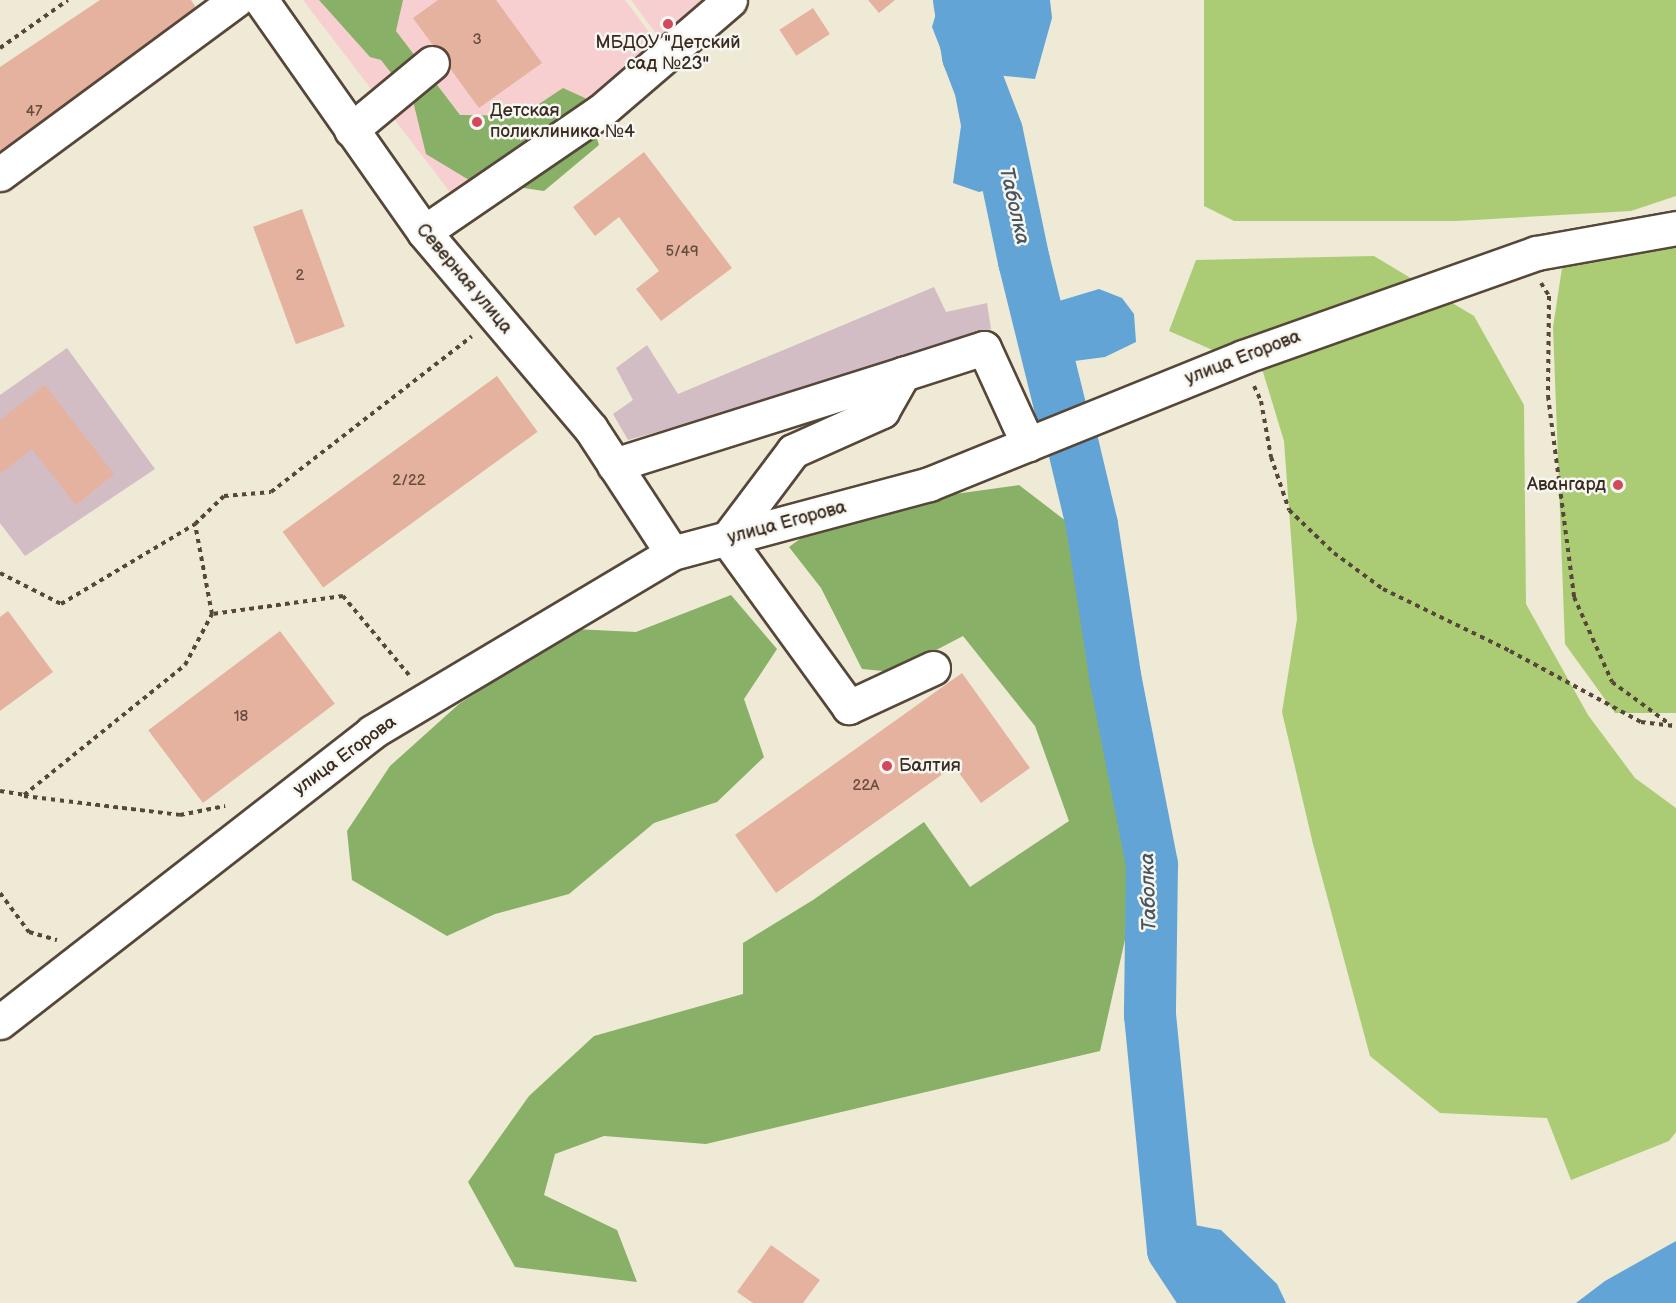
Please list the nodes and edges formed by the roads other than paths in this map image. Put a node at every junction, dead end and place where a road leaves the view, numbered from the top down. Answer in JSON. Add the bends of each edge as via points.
{"nodes":[{"id":1,"x":236,"y":0,"type":"edge"},
{"id":2,"x":261,"y":0,"type":"edge"},
{"id":3,"x":730,"y":0,"type":"edge"},
{"id":4,"x":432,"y":63,"type":"dead end"},
{"id":5,"x":351,"y":130,"type":"junction"},
{"id":6,"x":0,"y":174,"type":"edge"},
{"id":7,"x":1676,"y":228,"type":"edge"},
{"id":8,"x":424,"y":232,"type":"junction"},
{"id":9,"x":903,"y":374,"type":"junction"},
{"id":10,"x":1028,"y":444,"type":"junction"},
{"id":11,"x":614,"y":465,"type":"junction"},
{"id":12,"x":727,"y":539,"type":"junction"},
{"id":13,"x":672,"y":554,"type":"junction"},
{"id":14,"x":933,"y":668,"type":"dead end"},
{"id":15,"x":0,"y":1022,"type":"edge"}],
"edges":[{"from":1,"to":6,"type":"street"},
{"from":2,"to":5,"type":"street","name":"Северная улица"},
{"from":3,"to":8,"type":"street","via":[[601,111]]},
{"from":4,"to":5,"type":"street"},
{"from":5,"to":8,"type":"street","name":"Северная улица"},
{"from":7,"to":10,"type":"street","name":"улица Егорова","via":[[1527,256],[1243,357]]},
{"from":8,"to":11,"type":"street","name":"Северная улица","via":[[591,429]]},
{"from":9,"to":10,"type":"street","via":[[984,348]]},
{"from":9,"to":11,"type":"street"},
{"from":9,"to":12,"type":"street","via":[[882,411],[793,451]]},
{"from":10,"to":12,"type":"street","name":"улица Егорова","via":[[929,484]]},
{"from":11,"to":13,"type":"street","name":"Северная улица"},
{"from":12,"to":13,"type":"street","name":"улица Егорова"},
{"from":12,"to":14,"type":"street","via":[[849,707]]},
{"from":13,"to":15,"type":"street","name":"улица Егорова","via":[[372,732]]}]}
